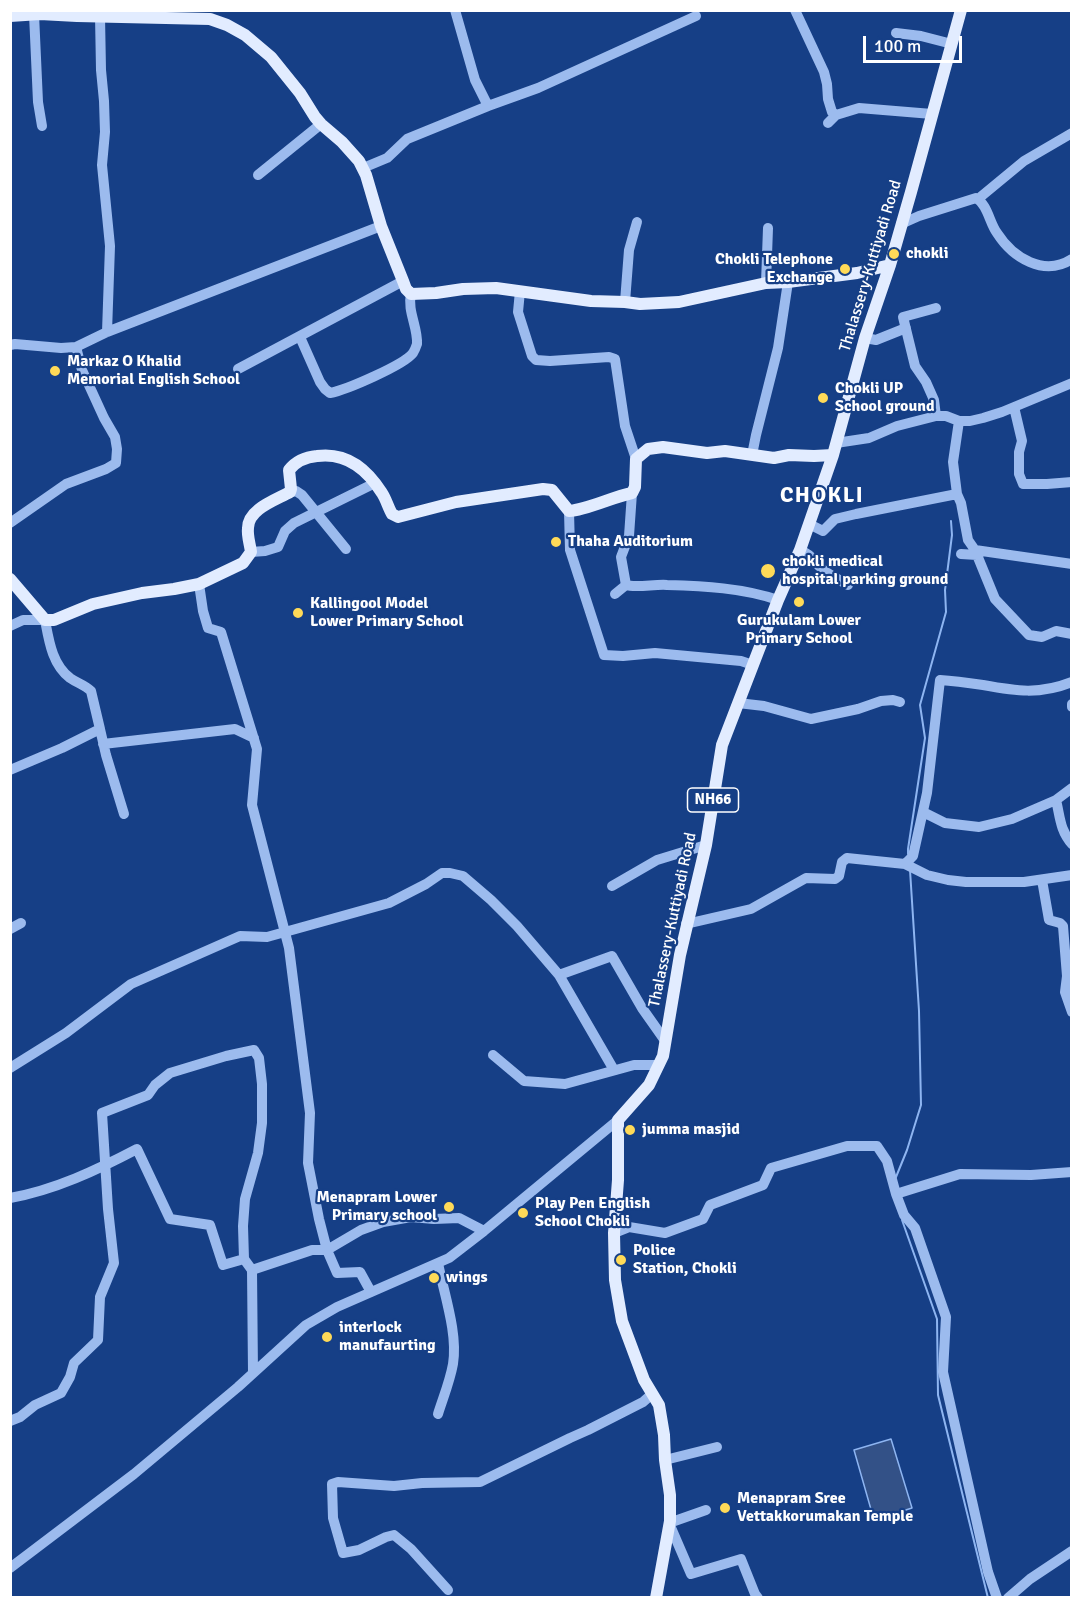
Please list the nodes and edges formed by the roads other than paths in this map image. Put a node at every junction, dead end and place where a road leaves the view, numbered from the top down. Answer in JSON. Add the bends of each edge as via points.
{"nodes":[{"id":1,"x":455,"y":10,"type":"edge"},
{"id":2,"x":795,"y":10,"type":"edge"},
{"id":3,"x":961,"y":10,"type":"edge"},
{"id":4,"x":51,"y":12,"type":"edge"},
{"id":5,"x":33,"y":14,"type":"junction"},
{"id":6,"x":193,"y":14,"type":"edge"},
{"id":7,"x":10,"y":16,"type":"edge"},
{"id":8,"x":100,"y":16,"type":"junction"},
{"id":9,"x":696,"y":16,"type":"dead end"},
{"id":10,"x":896,"y":33,"type":"dead end"},
{"id":11,"x":952,"y":44,"type":"junction"},
{"id":12,"x":488,"y":106,"type":"junction"},
{"id":13,"x":932,"y":114,"type":"junction"},
{"id":14,"x":836,"y":115,"type":"junction"},
{"id":15,"x":828,"y":123,"type":"dead end"},
{"id":16,"x":321,"y":124,"type":"junction"},
{"id":17,"x":42,"y":126,"type":"dead end"},
{"id":18,"x":1071,"y":133,"type":"edge"},
{"id":19,"x":363,"y":168,"type":"junction"},
{"id":20,"x":258,"y":175,"type":"dead end"},
{"id":21,"x":978,"y":199,"type":"junction"},
{"id":22,"x":637,"y":222,"type":"dead end"},
{"id":23,"x":901,"y":224,"type":"junction"},
{"id":24,"x":381,"y":226,"type":"junction"},
{"id":25,"x":768,"y":228,"type":"dead end"},
{"id":26,"x":1071,"y":260,"type":"edge"},
{"id":27,"x":890,"y":265,"type":"junction"},
{"id":28,"x":403,"y":281,"type":"junction"},
{"id":29,"x":788,"y":282,"type":"junction"},
{"id":30,"x":766,"y":283,"type":"junction"},
{"id":31,"x":520,"y":291,"type":"junction"},
{"id":32,"x":411,"y":294,"type":"junction"},
{"id":33,"x":625,"y":302,"type":"junction"},
{"id":34,"x":936,"y":308,"type":"dead end"},
{"id":35,"x":906,"y":328,"type":"junction"},
{"id":36,"x":107,"y":332,"type":"junction"},
{"id":37,"x":300,"y":337,"type":"junction"},
{"id":38,"x":865,"y":338,"type":"junction"},
{"id":39,"x":10,"y":345,"type":"edge"},
{"id":40,"x":76,"y":347,"type":"junction"},
{"id":41,"x":238,"y":369,"type":"dead end"},
{"id":42,"x":1071,"y":383,"type":"edge"},
{"id":43,"x":336,"y":392,"type":"junction"},
{"id":44,"x":318,"y":395,"type":"dead end"},
{"id":45,"x":1014,"y":407,"type":"junction"},
{"id":46,"x":936,"y":416,"type":"junction"},
{"id":47,"x":959,"y":421,"type":"junction"},
{"id":48,"x":835,"y":449,"type":"junction"},
{"id":49,"x":752,"y":455,"type":"junction"},
{"id":50,"x":636,"y":459,"type":"junction"},
{"id":51,"x":1071,"y":482,"type":"edge"},
{"id":52,"x":375,"y":483,"type":"junction"},
{"id":53,"x":290,"y":492,"type":"junction"},
{"id":54,"x":632,"y":494,"type":"junction"},
{"id":55,"x":957,"y":494,"type":"junction"},
{"id":56,"x":569,"y":511,"type":"junction"},
{"id":57,"x":316,"y":512,"type":"junction"},
{"id":58,"x":10,"y":523,"type":"edge"},
{"id":59,"x":809,"y":524,"type":"junction"},
{"id":60,"x":346,"y":549,"type":"dead end"},
{"id":61,"x":800,"y":550,"type":"junction"},
{"id":62,"x":251,"y":552,"type":"junction"},
{"id":63,"x":976,"y":553,"type":"junction"},
{"id":64,"x":961,"y":554,"type":"dead end"},
{"id":65,"x":1071,"y":564,"type":"edge"},
{"id":66,"x":10,"y":579,"type":"edge"},
{"id":67,"x":198,"y":584,"type":"junction"},
{"id":68,"x":626,"y":585,"type":"junction"},
{"id":69,"x":848,"y":585,"type":"dead end"},
{"id":70,"x":615,"y":594,"type":"dead end"},
{"id":71,"x":778,"y":600,"type":"junction"},
{"id":72,"x":45,"y":620,"type":"junction"},
{"id":73,"x":10,"y":626,"type":"edge"},
{"id":74,"x":1071,"y":634,"type":"edge"},
{"id":75,"x":753,"y":665,"type":"junction"},
{"id":76,"x":1071,"y":682,"type":"edge"},
{"id":77,"x":900,"y":702,"type":"dead end"},
{"id":78,"x":738,"y":703,"type":"junction"},
{"id":79,"x":100,"y":729,"type":"junction"},
{"id":80,"x":254,"y":738,"type":"junction"},
{"id":81,"x":103,"y":744,"type":"junction"},
{"id":82,"x":10,"y":770,"type":"edge"},
{"id":83,"x":1071,"y":788,"type":"edge"},
{"id":84,"x":1056,"y":800,"type":"junction"},
{"id":85,"x":923,"y":812,"type":"junction"},
{"id":86,"x":124,"y":814,"type":"dead end"},
{"id":87,"x":1071,"y":844,"type":"edge"},
{"id":88,"x":706,"y":845,"type":"junction"},
{"id":89,"x":905,"y":864,"type":"junction"},
{"id":90,"x":1071,"y":875,"type":"edge"},
{"id":91,"x":1042,"y":880,"type":"junction"},
{"id":92,"x":612,"y":886,"type":"dead end"},
{"id":93,"x":21,"y":923,"type":"dead end"},
{"id":94,"x":686,"y":924,"type":"junction"},
{"id":95,"x":10,"y":929,"type":"edge"},
{"id":96,"x":285,"y":932,"type":"junction"},
{"id":97,"x":559,"y":975,"type":"junction"},
{"id":98,"x":1071,"y":1012,"type":"edge"},
{"id":99,"x":666,"y":1042,"type":"junction"},
{"id":100,"x":493,"y":1055,"type":"dead end"},
{"id":101,"x":659,"y":1065,"type":"junction"},
{"id":102,"x":10,"y":1068,"type":"edge"},
{"id":103,"x":614,"y":1070,"type":"junction"},
{"id":104,"x":618,"y":1120,"type":"junction"},
{"id":105,"x":105,"y":1166,"type":"junction"},
{"id":106,"x":1071,"y":1172,"type":"edge"},
{"id":107,"x":896,"y":1192,"type":"junction"},
{"id":108,"x":10,"y":1198,"type":"edge"},
{"id":109,"x":484,"y":1231,"type":"junction"},
{"id":110,"x":614,"y":1233,"type":"junction"},
{"id":111,"x":327,"y":1250,"type":"junction"},
{"id":112,"x":244,"y":1259,"type":"junction"},
{"id":113,"x":438,"y":1263,"type":"junction"},
{"id":114,"x":252,"y":1270,"type":"junction"},
{"id":115,"x":371,"y":1292,"type":"junction"},
{"id":116,"x":253,"y":1373,"type":"junction"},
{"id":117,"x":652,"y":1394,"type":"junction"},
{"id":118,"x":438,"y":1414,"type":"dead end"},
{"id":119,"x":10,"y":1421,"type":"edge"},
{"id":120,"x":717,"y":1447,"type":"dead end"},
{"id":121,"x":664,"y":1460,"type":"junction"},
{"id":122,"x":706,"y":1510,"type":"dead end"},
{"id":123,"x":669,"y":1523,"type":"junction"},
{"id":124,"x":1071,"y":1551,"type":"edge"},
{"id":125,"x":10,"y":1568,"type":"edge"},
{"id":126,"x":448,"y":1590,"type":"dead end"},
{"id":127,"x":656,"y":1598,"type":"edge"},
{"id":128,"x":758,"y":1598,"type":"edge"},
{"id":129,"x":997,"y":1598,"type":"edge"},
{"id":130,"x":1008,"y":1598,"type":"edge"}],
"edges":[{"from":1,"to":12,"type":"street","via":[[475,80]]},
{"from":2,"to":14,"type":"street","via":[[824,72],[828,99]]},
{"from":3,"to":11,"type":"main road","name":"Thalassery-Kuttiyadi Road","number":"NH66"},
{"from":4,"to":5,"type":"main road"},
{"from":4,"to":8,"type":"main road"},
{"from":5,"to":7,"type":"main road"},
{"from":5,"to":17,"type":"street"},
{"from":6,"to":8,"type":"main road"},
{"from":6,"to":16,"type":"main road","via":[[245,34],[271,57]]},
{"from":8,"to":36,"type":"street","via":[[105,132],[102,165],[110,246]]},
{"from":9,"to":12,"type":"street","via":[[538,88]]},
{"from":10,"to":11,"type":"street"},
{"from":11,"to":13,"type":"main road","name":"Thalassery-Kuttiyadi Road","number":"NH66"},
{"from":12,"to":19,"type":"street","via":[[407,139],[387,159]]},
{"from":13,"to":14,"type":"street","via":[[859,108]]},
{"from":13,"to":23,"type":"main road","name":"Thalassery-Kuttiyadi Road","number":"NH66"},
{"from":14,"to":15,"type":"street"},
{"from":16,"to":19,"type":"main road","via":[[353,153]]},
{"from":16,"to":20,"type":"street"},
{"from":18,"to":21,"type":"street","via":[[1024,160]]},
{"from":19,"to":24,"type":"main road"},
{"from":21,"to":23,"type":"street"},
{"from":21,"to":26,"type":"street","via":[[998,234],[1032,264],[1048,267]]},
{"from":22,"to":33,"type":"street","via":[[629,250]]},
{"from":23,"to":27,"type":"main road","name":"Thalassery-Kuttiyadi Road","number":"NH66"},
{"from":24,"to":28,"type":"main road"},
{"from":24,"to":36,"type":"street"},
{"from":25,"to":30,"type":"street"},
{"from":27,"to":29,"type":"main road"},
{"from":27,"to":38,"type":"main road","name":"Thalassery-Kuttiyadi Road","number":"NH66"},
{"from":28,"to":32,"type":"main road"},
{"from":28,"to":37,"type":"street"},
{"from":29,"to":30,"type":"main road"},
{"from":29,"to":49,"type":"street","via":[[778,348]]},
{"from":30,"to":33,"type":"main road","via":[[680,302]]},
{"from":31,"to":32,"type":"main road","via":[[496,288]]},
{"from":31,"to":33,"type":"main road"},
{"from":31,"to":50,"type":"street","via":[[518,312],[536,360],[615,359],[625,426]]},
{"from":32,"to":43,"type":"street","via":[[415,352]]},
{"from":34,"to":35,"type":"street","via":[[903,317]]},
{"from":35,"to":38,"type":"street","via":[[876,340]]},
{"from":35,"to":46,"type":"street","via":[[915,366],[934,400]]},
{"from":36,"to":40,"type":"street"},
{"from":37,"to":41,"type":"street"},
{"from":37,"to":43,"type":"street","via":[[320,382],[330,393]]},
{"from":38,"to":48,"type":"main road","name":"Thalassery-Kuttiyadi Road","number":"NH66"},
{"from":39,"to":40,"type":"street"},
{"from":40,"to":58,"type":"street","via":[[82,370],[115,437],[116,463],[66,484]]},
{"from":42,"to":45,"type":"street"},
{"from":43,"to":44,"type":"street"},
{"from":45,"to":47,"type":"street","via":[[983,418]]},
{"from":45,"to":51,"type":"street","via":[[1022,441],[1019,474],[1023,484]]},
{"from":46,"to":47,"type":"street"},
{"from":46,"to":48,"type":"street"},
{"from":47,"to":55,"type":"street","via":[[952,462]]},
{"from":48,"to":49,"type":"main road","via":[[814,456],[774,459]]},
{"from":48,"to":59,"type":"main road","name":"Thalassery-Kuttiyadi Road","number":"NH66"},
{"from":49,"to":50,"type":"main road","via":[[663,447],[648,450]]},
{"from":50,"to":54,"type":"main road"},
{"from":52,"to":53,"type":"main road","via":[[348,459],[317,456],[304,459],[289,470]]},
{"from":52,"to":56,"type":"main road","via":[[392,514],[398,517],[456,502],[543,489],[552,490]]},
{"from":52,"to":57,"type":"street"},
{"from":53,"to":57,"type":"street","via":[[302,495]]},
{"from":53,"to":62,"type":"main road","via":[[252,516],[248,529]]},
{"from":54,"to":56,"type":"main road"},
{"from":54,"to":68,"type":"street","via":[[629,536],[621,557]]},
{"from":55,"to":59,"type":"street","via":[[856,513],[835,519],[823,531]]},
{"from":55,"to":63,"type":"street","via":[[968,540]]},
{"from":56,"to":75,"type":"street","via":[[570,550],[604,656],[655,653]]},
{"from":57,"to":60,"type":"street"},
{"from":57,"to":62,"type":"street","via":[[285,531],[278,547]]},
{"from":59,"to":61,"type":"main road","name":"Thalassery-Kuttiyadi Road","number":"NH66"},
{"from":61,"to":69,"type":"street"},
{"from":61,"to":71,"type":"main road","name":"Thalassery-Kuttiyadi Road","number":"NH66"},
{"from":62,"to":67,"type":"main road","via":[[243,563]]},
{"from":63,"to":64,"type":"street"},
{"from":63,"to":65,"type":"street"},
{"from":63,"to":74,"type":"street","via":[[995,599],[1029,635],[1042,637],[1056,631]]},
{"from":66,"to":72,"type":"main road"},
{"from":67,"to":72,"type":"main road","via":[[93,604]]},
{"from":67,"to":80,"type":"street","via":[[208,628],[221,632]]},
{"from":68,"to":70,"type":"street"},
{"from":68,"to":71,"type":"street","via":[[720,588]]},
{"from":71,"to":75,"type":"main road","name":"Thalassery-Kuttiyadi Road","number":"NH66"},
{"from":72,"to":73,"type":"street","via":[[22,620]]},
{"from":72,"to":79,"type":"street","via":[[54,658],[69,677],[91,691]]},
{"from":75,"to":78,"type":"main road","name":"Thalassery-Kuttiyadi Road","number":"NH66"},
{"from":76,"to":85,"type":"street","via":[[1021,692],[940,680]]},
{"from":77,"to":78,"type":"street","via":[[881,701],[811,719]]},
{"from":78,"to":88,"type":"main road","name":"Thalassery-Kuttiyadi Road","number":"NH66","via":[[722,746]]},
{"from":79,"to":81,"type":"street"},
{"from":79,"to":82,"type":"street"},
{"from":80,"to":81,"type":"street","via":[[235,729]]},
{"from":80,"to":96,"type":"street","via":[[257,748],[252,805]]},
{"from":81,"to":86,"type":"street"},
{"from":83,"to":84,"type":"street"},
{"from":84,"to":85,"type":"street","via":[[1012,819],[980,827],[945,823]]},
{"from":84,"to":87,"type":"street","via":[[1061,827]]},
{"from":85,"to":89,"type":"street","via":[[913,856]]},
{"from":88,"to":92,"type":"street","via":[[657,861]]},
{"from":88,"to":94,"type":"main road","name":"Thalassery-Kuttiyadi Road","number":"NH66"},
{"from":89,"to":91,"type":"street","via":[[948,880]]},
{"from":89,"to":94,"type":"street","via":[[847,858],[835,879],[806,878],[751,909]]},
{"from":90,"to":91,"type":"street"},
{"from":91,"to":98,"type":"street","via":[[1049,920],[1063,926],[1065,992]]},
{"from":93,"to":95,"type":"street"},
{"from":94,"to":99,"type":"main road","name":"Thalassery-Kuttiyadi Road","number":"NH66"},
{"from":96,"to":97,"type":"street","via":[[389,903],[442,873],[450,873],[463,876],[491,900]]},
{"from":96,"to":102,"type":"street","via":[[267,937],[240,936],[131,984],[66,1033]]},
{"from":96,"to":111,"type":"street","via":[[310,1113],[308,1163]]},
{"from":97,"to":99,"type":"street","via":[[612,956]]},
{"from":97,"to":103,"type":"street"},
{"from":99,"to":101,"type":"main road","name":"Thalassery-Kuttiyadi Road","number":"NH66"},
{"from":100,"to":103,"type":"street","via":[[524,1081],[565,1084]]},
{"from":101,"to":103,"type":"street"},
{"from":101,"to":104,"type":"main road","name":"Thalassery-Kuttiyadi Road","number":"NH66","via":[[649,1085]]},
{"from":104,"to":109,"type":"street"},
{"from":104,"to":110,"type":"main road"},
{"from":105,"to":108,"type":"street","via":[[33,1194]]},
{"from":105,"to":112,"type":"street","via":[[137,1149],[170,1219],[210,1226],[223,1265]]},
{"from":105,"to":112,"type":"street","via":[[102,1113],[148,1095],[170,1073],[254,1050],[259,1058],[262,1084],[262,1124],[245,1199]]},
{"from":105,"to":119,"type":"street","via":[[114,1263],[99,1297],[98,1340],[74,1363],[61,1393]]},
{"from":106,"to":107,"type":"street","via":[[960,1174]]},
{"from":107,"to":110,"type":"street","via":[[887,1161],[877,1146],[847,1146],[771,1168],[764,1185],[710,1205],[703,1219],[665,1233],[629,1227]]},
{"from":107,"to":129,"type":"street","via":[[904,1215],[915,1228],[946,1317],[943,1372]]},
{"from":109,"to":111,"type":"street","via":[[459,1218],[411,1217],[368,1227]]},
{"from":109,"to":113,"type":"street"},
{"from":110,"to":117,"type":"main road","via":[[615,1280],[622,1321]]},
{"from":111,"to":114,"type":"street","via":[[312,1250]]},
{"from":111,"to":115,"type":"street","via":[[337,1273],[360,1272]]},
{"from":112,"to":114,"type":"street"},
{"from":113,"to":115,"type":"street"},
{"from":113,"to":118,"type":"street","via":[[454,1348],[453,1366]]},
{"from":114,"to":116,"type":"street"},
{"from":115,"to":116,"type":"street","via":[[306,1325]]},
{"from":116,"to":125,"type":"street","via":[[134,1474]]},
{"from":117,"to":121,"type":"main road","via":[[659,1405]]},
{"from":117,"to":126,"type":"street","via":[[597,1426],[480,1482],[332,1484],[333,1518],[343,1553],[394,1535]]},
{"from":120,"to":121,"type":"street"},
{"from":121,"to":123,"type":"main road","via":[[670,1495]]},
{"from":122,"to":123,"type":"street"},
{"from":123,"to":127,"type":"main road"},
{"from":123,"to":128,"type":"street","via":[[691,1574],[741,1558]]},
{"from":124,"to":130,"type":"street"}]}
